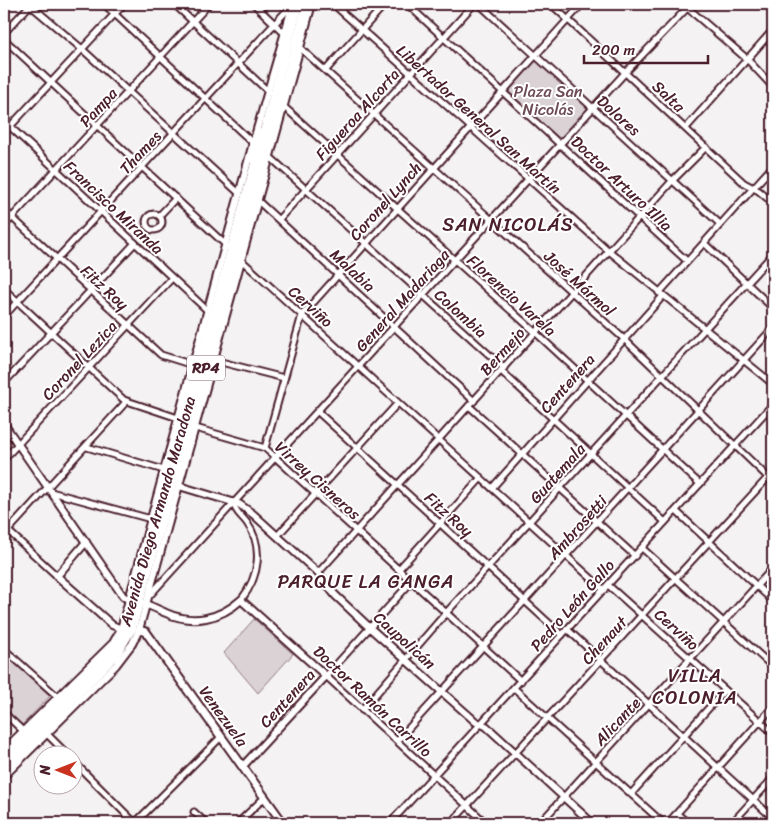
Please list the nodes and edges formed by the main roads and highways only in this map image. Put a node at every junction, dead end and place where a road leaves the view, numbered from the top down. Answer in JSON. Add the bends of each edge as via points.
{"nodes":[{"id":1,"x":299,"y":4,"type":"edge"},
{"id":2,"x":307,"y":4,"type":"edge"},
{"id":3,"x":301,"y":26,"type":"junction"},
{"id":4,"x":287,"y":71,"type":"junction"},
{"id":5,"x":276,"y":99,"type":"junction"},
{"id":6,"x":263,"y":132,"type":"junction"},
{"id":7,"x":253,"y":168,"type":"junction"},
{"id":8,"x":254,"y":200,"type":"junction"},
{"id":9,"x":241,"y":237,"type":"junction"},
{"id":10,"x":238,"y":257,"type":"junction"},
{"id":11,"x":226,"y":309,"type":"road end"},
{"id":12,"x":211,"y":359,"type":"junction"},
{"id":13,"x":198,"y":395,"type":"junction"},
{"id":14,"x":187,"y":423,"type":"junction"},
{"id":15,"x":138,"y":603,"type":"junction"},
{"id":16,"x":130,"y":629,"type":"junction"},
{"id":17,"x":4,"y":759,"type":"edge"},
{"id":18,"x":4,"y":774,"type":"edge"},
{"id":19,"x":282,"y":823,"type":"edge"}],
"edges":[{"from":1,"to":5,"type":"main road","name":"Avenida Diego Armando Maradona","number":"RP4"},
{"from":2,"to":3,"type":"main road","name":"Avenida Diego Armando Maradona","number":"RP4"},
{"from":3,"to":4,"type":"main road","name":"Avenida Diego Armando Maradona","number":"RP4"},
{"from":3,"to":4,"type":"main road","via":[[299,47]]},
{"from":4,"to":5,"type":"main road","name":"Avenida Diego Armando Maradona","number":"RP4"},
{"from":5,"to":6,"type":"main road","name":"Avenida Diego Armando Maradona","number":"RP4"},
{"from":5,"to":8,"type":"main road","name":"Avenida Diego Armando Maradona","number":"RP4"},
{"from":6,"to":7,"type":"main road","name":"Avenida Diego Armando Maradona","number":"RP4"},
{"from":6,"to":7,"type":"main road","via":[[253,142]]},
{"from":7,"to":14,"type":"main road","name":"Avenida Diego Armando Maradona","number":"RP4","via":[[196,366]]},
{"from":8,"to":9,"type":"main road","name":"Avenida Diego Armando Maradona","number":"RP4"},
{"from":8,"to":9,"type":"main road","via":[[250,223]]},
{"from":9,"to":10,"type":"main road","name":"Avenida Diego Armando Maradona","number":"RP4"},
{"from":10,"to":11,"type":"main road"},
{"from":10,"to":12,"type":"main road","name":"Avenida Diego Armando Maradona","number":"RP4"},
{"from":12,"to":13,"type":"main road","name":"Avenida Diego Armando Maradona","number":"RP4"},
{"from":12,"to":13,"type":"main road","via":[[208,376]]},
{"from":13,"to":14,"type":"main road","name":"Avenida Diego Armando Maradona","number":"RP4"},
{"from":14,"to":15,"type":"main road","name":"Avenida Diego Armando Maradona","number":"RP4","via":[[177,484]]},
{"from":14,"to":15,"type":"main road","name":"Avenida Diego Armando Maradona","number":"RP4","via":[[167,471]]},
{"from":15,"to":16,"type":"main road","name":"Avenida Diego Armando Maradona","number":"RP4"},
{"from":16,"to":17,"type":"main road","name":"Avenida Diego Armando Maradona","number":"RP4","via":[[108,656]]},
{"from":16,"to":18,"type":"main road","name":"Avenida Diego Armando Maradona","number":"RP4","via":[[116,655]]},
{"from":16,"to":19,"type":"main road","name":"Venezuela","via":[[146,632]]}]}
